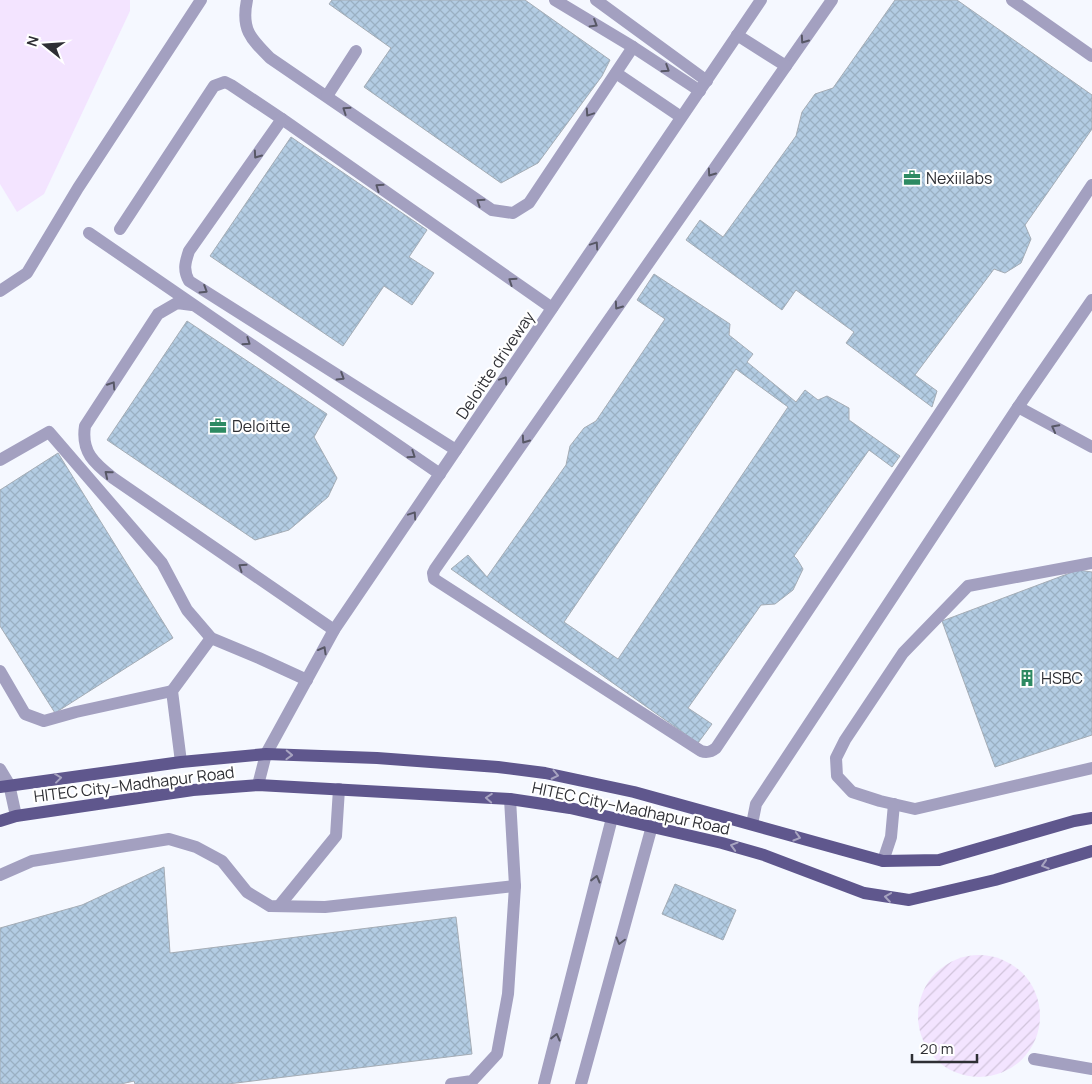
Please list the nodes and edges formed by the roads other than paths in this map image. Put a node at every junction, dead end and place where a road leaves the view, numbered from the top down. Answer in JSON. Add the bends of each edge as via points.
{"nodes":[{"id":1,"x":201,"y":0,"type":"edge"},
{"id":2,"x":247,"y":0,"type":"edge"},
{"id":3,"x":556,"y":0,"type":"edge"},
{"id":4,"x":761,"y":0,"type":"edge"},
{"id":5,"x":832,"y":0,"type":"edge"},
{"id":6,"x":1012,"y":0,"type":"edge"},
{"id":7,"x":600,"y":1,"type":"edge"},
{"id":8,"x":738,"y":35,"type":"junction"},
{"id":9,"x":633,"y":47,"type":"junction"},
{"id":10,"x":356,"y":51,"type":"dead end"},
{"id":11,"x":1092,"y":56,"type":"edge"},
{"id":12,"x":786,"y":66,"type":"junction"},
{"id":13,"x":616,"y":73,"type":"junction"},
{"id":14,"x":703,"y":86,"type":"junction"},
{"id":15,"x":327,"y":96,"type":"junction"},
{"id":16,"x":681,"y":117,"type":"junction"},
{"id":17,"x":282,"y":119,"type":"junction"},
{"id":18,"x":1092,"y":185,"type":"edge"},
{"id":19,"x":120,"y":229,"type":"dead end"},
{"id":20,"x":89,"y":233,"type":"dead end"},
{"id":21,"x":0,"y":291,"type":"edge"},
{"id":22,"x":1092,"y":300,"type":"edge"},
{"id":23,"x":192,"y":305,"type":"junction"},
{"id":24,"x":552,"y":308,"type":"junction"},
{"id":25,"x":1018,"y":408,"type":"junction"},
{"id":26,"x":1091,"y":446,"type":"edge"},
{"id":27,"x":456,"y":450,"type":"junction"},
{"id":28,"x":0,"y":460,"type":"edge"},
{"id":29,"x":440,"y":474,"type":"junction"},
{"id":30,"x":1092,"y":563,"type":"edge"},
{"id":31,"x":334,"y":630,"type":"junction"},
{"id":32,"x":211,"y":638,"type":"junction"},
{"id":33,"x":0,"y":671,"type":"edge"},
{"id":34,"x":307,"y":680,"type":"junction"},
{"id":35,"x":172,"y":690,"type":"junction"},
{"id":36,"x":266,"y":754,"type":"junction"},
{"id":37,"x":181,"y":762,"type":"junction"},
{"id":38,"x":1092,"y":768,"type":"edge"},
{"id":39,"x":0,"y":769,"type":"edge"},
{"id":40,"x":5,"y":785,"type":"edge"},
{"id":41,"x":258,"y":785,"type":"junction"},
{"id":42,"x":339,"y":790,"type":"junction"},
{"id":43,"x":510,"y":799,"type":"junction"},
{"id":44,"x":894,"y":804,"type":"junction"},
{"id":45,"x":16,"y":816,"type":"junction"},
{"id":46,"x":612,"y":818,"type":"junction"},
{"id":47,"x":1092,"y":818,"type":"edge"},
{"id":48,"x":0,"y":821,"type":"edge"},
{"id":49,"x":752,"y":824,"type":"junction"},
{"id":50,"x":652,"y":826,"type":"junction"},
{"id":51,"x":1092,"y":851,"type":"edge"},
{"id":52,"x":883,"y":861,"type":"junction"},
{"id":53,"x":0,"y":875,"type":"edge"},
{"id":54,"x":515,"y":886,"type":"junction"},
{"id":55,"x":279,"y":906,"type":"junction"},
{"id":56,"x":1034,"y":1058,"type":"dead end"},
{"id":57,"x":1092,"y":1069,"type":"edge"},
{"id":58,"x":451,"y":1084,"type":"edge"},
{"id":59,"x":544,"y":1084,"type":"edge"},
{"id":60,"x":581,"y":1084,"type":"edge"}],
"edges":[{"from":1,"to":21,"type":"street","via":[[78,188],[28,273]]},
{"from":2,"to":15,"type":"street","via":[[245,21],[252,40],[270,58]]},
{"from":3,"to":9,"type":"street","one_way":true},
{"from":4,"to":8,"type":"street","name":"Deloitte driveway"},
{"from":5,"to":12,"type":"street","one_way":true},
{"from":6,"to":11,"type":"street"},
{"from":7,"to":14,"type":"street"},
{"from":8,"to":12,"type":"street"},
{"from":8,"to":14,"type":"street","name":"Deloitte driveway"},
{"from":9,"to":13,"type":"street"},
{"from":9,"to":14,"type":"street","one_way":true},
{"from":10,"to":15,"type":"street"},
{"from":12,"to":18,"type":"street","one_way":true,"via":[[432,573],[434,579],[701,751],[716,748]]},
{"from":13,"to":15,"type":"street","one_way":true,"via":[[529,203],[513,213],[492,210]]},
{"from":13,"to":16,"type":"street"},
{"from":14,"to":16,"type":"street","name":"Deloitte driveway"},
{"from":24,"to":16,"type":"street","name":"Deloitte driveway","one_way":true},
{"from":17,"to":19,"type":"street","via":[[225,82],[214,86]]},
{"from":24,"to":17,"type":"street","one_way":true},
{"from":17,"to":27,"type":"street","one_way":true,"via":[[189,252],[185,263],[189,281]]},
{"from":20,"to":23,"type":"street"},
{"from":22,"to":25,"type":"street"},
{"from":23,"to":29,"type":"street","one_way":true},
{"from":31,"to":23,"type":"street","one_way":true,"via":[[113,478],[96,464],[83,439],[85,426],[158,314],[177,303]]},
{"from":27,"to":24,"type":"street","name":"Deloitte driveway","one_way":true},
{"from":26,"to":25,"type":"street","one_way":true},
{"from":25,"to":49,"type":"street","via":[[756,804]]},
{"from":27,"to":29,"type":"street","name":"Deloitte driveway"},
{"from":28,"to":32,"type":"street","via":[[49,432],[162,563],[186,610]]},
{"from":31,"to":29,"type":"street","name":"Deloitte driveway","one_way":true},
{"from":30,"to":44,"type":"street","via":[[968,586],[903,653],[836,758],[837,776],[852,792]]},
{"from":34,"to":31,"type":"street","name":"Deloitte driveway","one_way":true},
{"from":32,"to":34,"type":"street"},
{"from":32,"to":35,"type":"street"},
{"from":33,"to":35,"type":"street","via":[[25,714],[44,721]]},
{"from":34,"to":36,"type":"street","name":"Deloitte driveway"},
{"from":35,"to":37,"type":"street"},
{"from":36,"to":37,"type":"main road","name":"HITEC City–Madhapur Road"},
{"from":36,"to":41,"type":"street","name":"Deloitte driveway"},
{"from":36,"to":49,"type":"main road","name":"HITEC City–Madhapur Road","one_way":true,"via":[[377,758],[545,773],[634,792]]},
{"from":40,"to":37,"type":"main road","name":"HITEC City–Madhapur Road","one_way":true},
{"from":38,"to":44,"type":"street","via":[[915,809]]},
{"from":39,"to":40,"type":"street"},
{"from":40,"to":45,"type":"street"},
{"from":41,"to":42,"type":"main road","name":"HITEC City–Madhapur Road"},
{"from":41,"to":45,"type":"main road","name":"HITEC City–Madhapur Road","via":[[193,790]]},
{"from":43,"to":42,"type":"main road","name":"HITEC City–Madhapur Road","one_way":true},
{"from":42,"to":55,"type":"street","via":[[336,836]]},
{"from":43,"to":46,"type":"main road","name":"HITEC City–Madhapur Road"},
{"from":43,"to":54,"type":"street"},
{"from":44,"to":52,"type":"street"},
{"from":45,"to":48,"type":"main road","name":"HITEC City–Madhapur Road"},
{"from":46,"to":50,"type":"main road","name":"HITEC City–Madhapur Road"},
{"from":59,"to":46,"type":"street","one_way":true},
{"from":47,"to":52,"type":"main road","name":"HITEC City–Madhapur Road","via":[[939,860]]},
{"from":49,"to":52,"type":"main road","name":"HITEC City–Madhapur Road","one_way":true},
{"from":51,"to":50,"type":"main road","name":"HITEC City–Madhapur Road","one_way":true,"via":[[995,880],[909,900],[864,893],[764,855]]},
{"from":50,"to":60,"type":"street","one_way":true},
{"from":53,"to":55,"type":"street","via":[[32,861],[169,839],[196,847],[222,862],[247,892],[270,906]]},
{"from":54,"to":55,"type":"street","via":[[325,907]]},
{"from":54,"to":58,"type":"street","via":[[508,994],[497,1054],[472,1081]]},
{"from":56,"to":57,"type":"street"}]}
